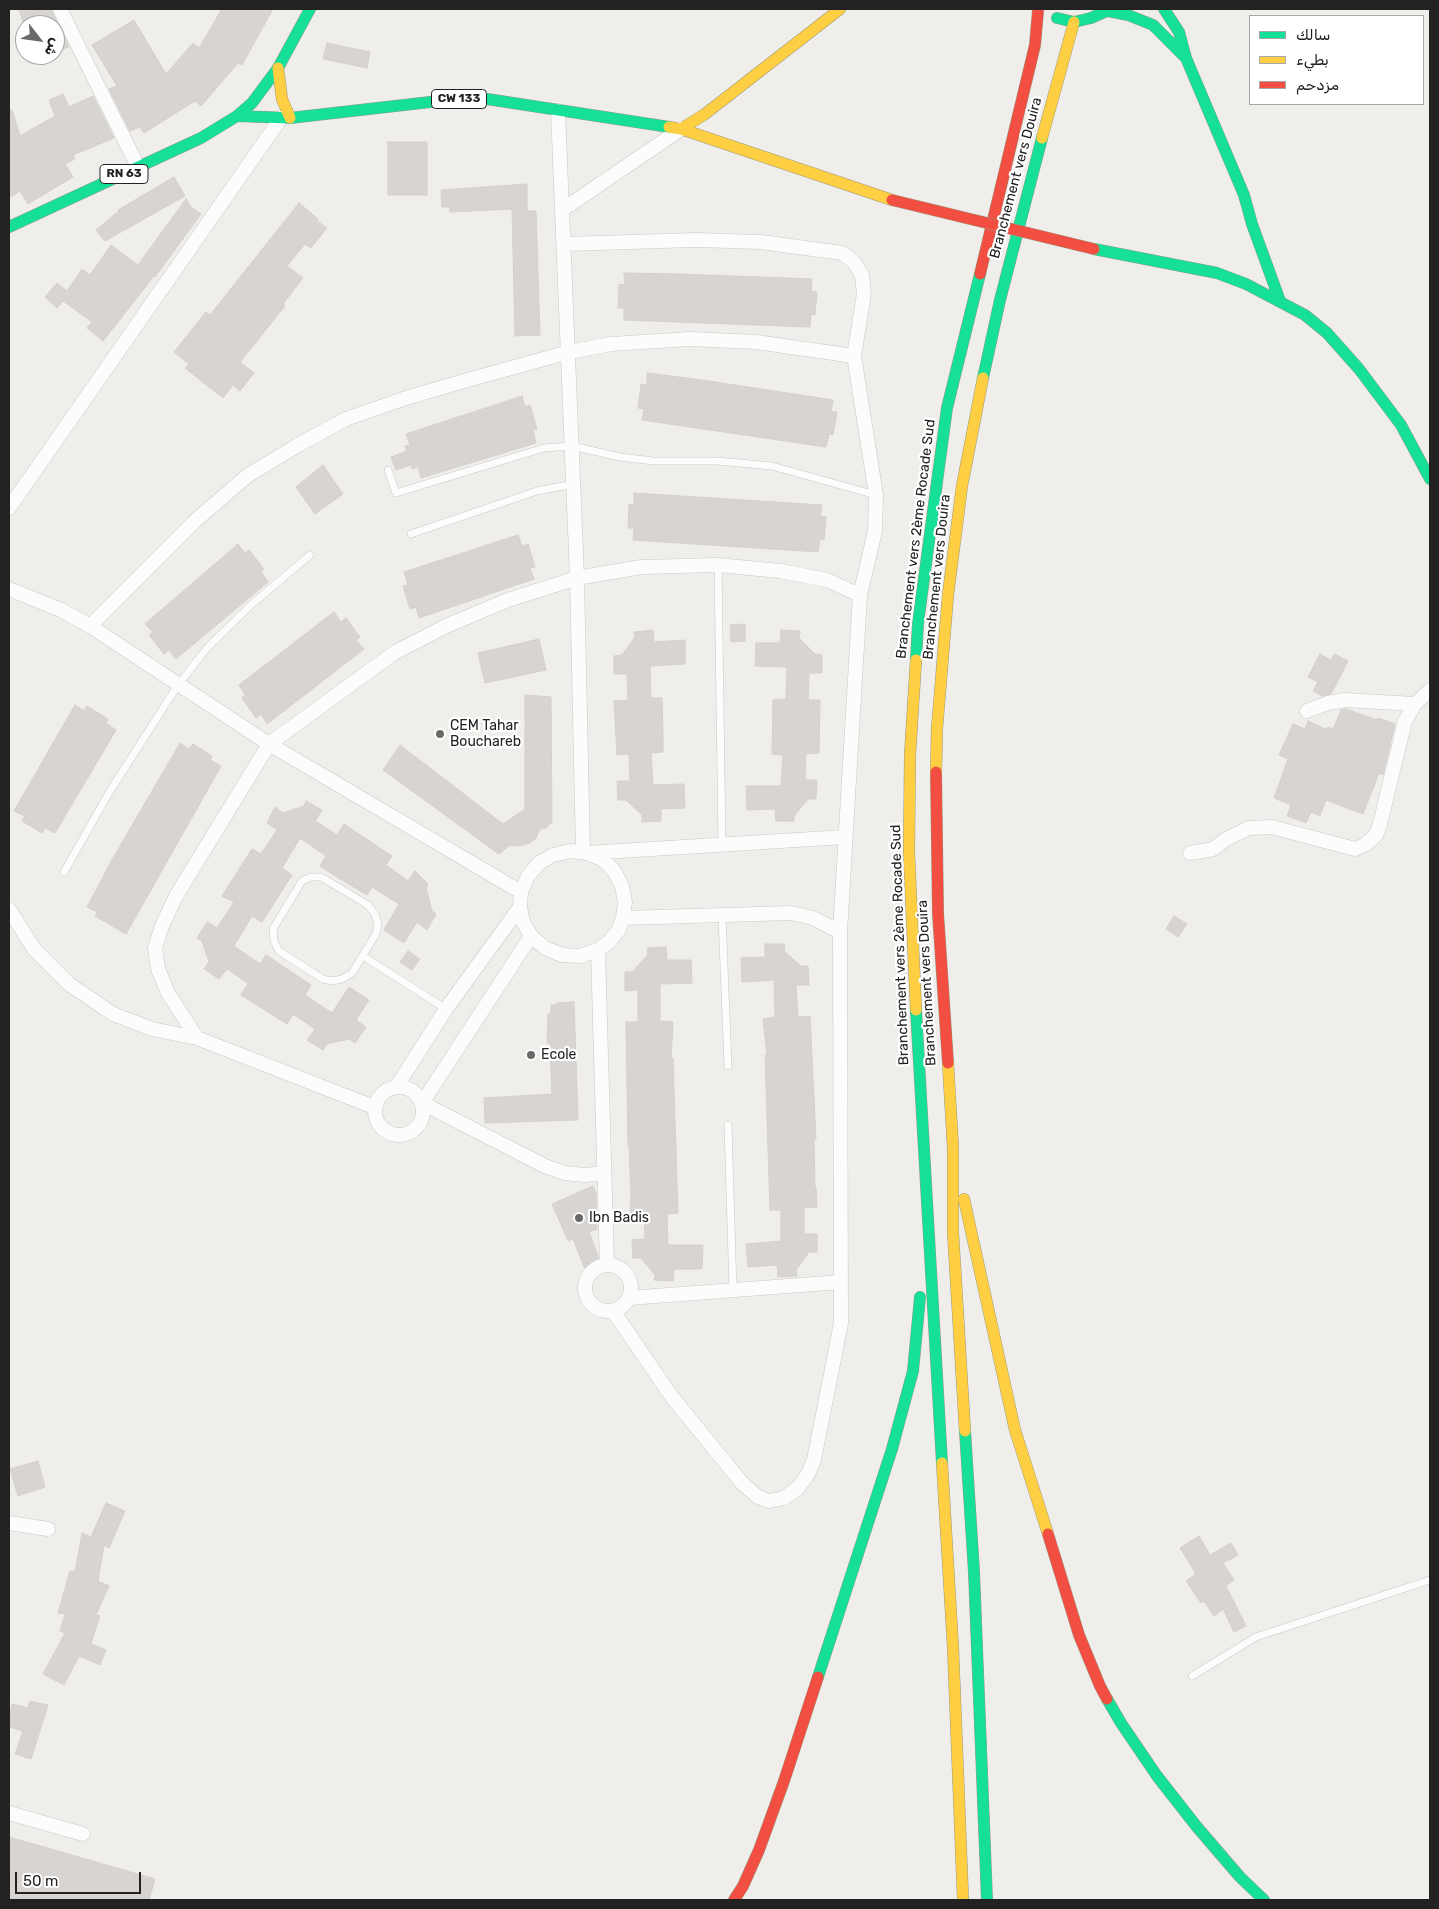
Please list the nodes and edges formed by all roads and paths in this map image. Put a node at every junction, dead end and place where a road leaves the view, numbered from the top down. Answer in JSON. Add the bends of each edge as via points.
{"nodes":[{"id":1,"x":60,"y":9,"type":"edge"},
{"id":2,"x":310,"y":9,"type":"edge"},
{"id":3,"x":840,"y":9,"type":"edge"},
{"id":4,"x":1164,"y":9,"type":"edge"},
{"id":5,"x":1036,"y":10,"type":"edge"},
{"id":6,"x":1110,"y":10,"type":"edge"},
{"id":7,"x":1074,"y":22,"type":"junction"},
{"id":8,"x":1186,"y":58,"type":"junction"},
{"id":9,"x":278,"y":68,"type":"junction"},
{"id":10,"x":558,"y":111,"type":"junction"},
{"id":11,"x":237,"y":116,"type":"junction"},
{"id":12,"x":286,"y":118,"type":"junction"},
{"id":13,"x":681,"y":129,"type":"junction"},
{"id":14,"x":138,"y":167,"type":"junction"},
{"id":15,"x":562,"y":210,"type":"junction"},
{"id":16,"x":9,"y":226,"type":"edge"},
{"id":17,"x":564,"y":244,"type":"junction"},
{"id":18,"x":1280,"y":301,"type":"junction"},
{"id":19,"x":569,"y":352,"type":"junction"},
{"id":20,"x":854,"y":356,"type":"junction"},
{"id":21,"x":572,"y":446,"type":"junction"},
{"id":22,"x":388,"y":470,"type":"dead end"},
{"id":23,"x":1430,"y":479,"type":"edge"},
{"id":24,"x":574,"y":484,"type":"junction"},
{"id":25,"x":876,"y":495,"type":"junction"},
{"id":26,"x":9,"y":508,"type":"edge"},
{"id":27,"x":411,"y":534,"type":"dead end"},
{"id":28,"x":310,"y":555,"type":"dead end"},
{"id":29,"x":718,"y":565,"type":"junction"},
{"id":30,"x":577,"y":578,"type":"junction"},
{"id":31,"x":9,"y":589,"type":"edge"},
{"id":32,"x":860,"y":595,"type":"junction"},
{"id":33,"x":90,"y":626,"type":"junction"},
{"id":34,"x":178,"y":685,"type":"junction"},
{"id":35,"x":1430,"y":690,"type":"edge"},
{"id":36,"x":1415,"y":704,"type":"junction"},
{"id":37,"x":1306,"y":711,"type":"dead end"},
{"id":38,"x":269,"y":744,"type":"junction"},
{"id":39,"x":845,"y":836,"type":"junction"},
{"id":40,"x":722,"y":845,"type":"junction"},
{"id":41,"x":585,"y":853,"type":"junction"},
{"id":42,"x":1190,"y":853,"type":"dead end"},
{"id":43,"x":64,"y":872,"type":"dead end"},
{"id":44,"x":522,"y":892,"type":"junction"},
{"id":45,"x":520,"y":907,"type":"junction"},
{"id":46,"x":9,"y":909,"type":"edge"},
{"id":47,"x":722,"y":916,"type":"junction"},
{"id":48,"x":623,"y":918,"type":"junction"},
{"id":49,"x":840,"y":932,"type":"junction"},
{"id":50,"x":531,"y":936,"type":"junction"},
{"id":51,"x":598,"y":950,"type":"junction"},
{"id":52,"x":363,"y":956,"type":"junction"},
{"id":53,"x":446,"y":1009,"type":"junction"},
{"id":54,"x":197,"y":1038,"type":"junction"},
{"id":55,"x":728,"y":1066,"type":"dead end"},
{"id":56,"x":397,"y":1086,"type":"junction"},
{"id":57,"x":422,"y":1102,"type":"junction"},
{"id":58,"x":374,"y":1107,"type":"junction"},
{"id":59,"x":728,"y":1126,"type":"dead end"},
{"id":60,"x":924,"y":1140,"type":"junction"},
{"id":61,"x":953,"y":1148,"type":"junction"},
{"id":62,"x":604,"y":1173,"type":"junction"},
{"id":63,"x":607,"y":1265,"type":"junction"},
{"id":64,"x":841,"y":1282,"type":"junction"},
{"id":65,"x":733,"y":1290,"type":"junction"},
{"id":66,"x":629,"y":1298,"type":"junction"},
{"id":67,"x":613,"y":1311,"type":"junction"},
{"id":68,"x":9,"y":1523,"type":"edge"},
{"id":69,"x":48,"y":1530,"type":"dead end"},
{"id":70,"x":1430,"y":1580,"type":"edge"},
{"id":71,"x":1192,"y":1676,"type":"dead end"},
{"id":72,"x":9,"y":1813,"type":"edge"},
{"id":73,"x":83,"y":1834,"type":"dead end"},
{"id":74,"x":734,"y":1900,"type":"edge"},
{"id":75,"x":963,"y":1900,"type":"edge"},
{"id":76,"x":987,"y":1900,"type":"edge"},
{"id":77,"x":1264,"y":1900,"type":"edge"}],
"edges":[{"from":1,"to":14,"type":"street"},
{"from":2,"to":9,"type":"main road","number":"RN 63"},
{"from":3,"to":13,"type":"main road"},
{"from":4,"to":8,"type":"main road","via":[[1179,32]]},
{"from":5,"to":7,"type":"main road"},
{"from":5,"to":60,"type":"main road","name":"Branchement vers 2ème Rocade Sud","via":[[1035,45],[947,408],[918,622],[910,755],[909,852]]},
{"from":6,"to":7,"type":"main road"},
{"from":6,"to":8,"type":"main road","via":[[1153,26]]},
{"from":7,"to":61,"type":"main road","name":"Branchement vers Douira","via":[[1000,300],[962,486],[948,595],[937,729],[935,803],[938,913]]},
{"from":8,"to":18,"type":"main road","via":[[1244,195]]},
{"from":9,"to":11,"type":"main road","number":"RN 63"},
{"from":9,"to":12,"type":"main road"},
{"from":10,"to":12,"type":"main road","number":"CW 133","via":[[474,97]]},
{"from":10,"to":13,"type":"main road","number":"CW 133"},
{"from":10,"to":15,"type":"street"},
{"from":11,"to":12,"type":"main road","number":"CW 133"},
{"from":11,"to":14,"type":"main road","number":"RN 63","via":[[215,131]]},
{"from":12,"to":26,"type":"street"},
{"from":13,"to":15,"type":"street"},
{"from":13,"to":18,"type":"main road","number":"CW 133","bridge":true,"via":[[892,200],[1094,249],[1218,273]]},
{"from":14,"to":16,"type":"main road","number":"RN 63"},
{"from":15,"to":17,"type":"street"},
{"from":17,"to":19,"type":"street"},
{"from":17,"to":20,"type":"street","via":[[705,240],[761,242],[842,253],[854,261],[862,275],[864,294]]},
{"from":18,"to":23,"type":"main road","number":"CW 133","via":[[1327,333],[1359,369],[1401,425]]},
{"from":19,"to":20,"type":"street","via":[[611,344],[690,339],[756,342]]},
{"from":19,"to":21,"type":"street"},
{"from":19,"to":33,"type":"street","via":[[397,401],[346,419],[298,444],[247,476],[195,521]]},
{"from":20,"to":25,"type":"street"},
{"from":21,"to":22,"type":"lane","via":[[544,448],[396,493]]},
{"from":21,"to":24,"type":"street"},
{"from":21,"to":25,"type":"lane","via":[[653,461],[717,461],[772,466]]},
{"from":24,"to":27,"type":"lane","via":[[537,491]]},
{"from":24,"to":30,"type":"street"},
{"from":25,"to":32,"type":"street","via":[[875,531]]},
{"from":28,"to":34,"type":"lane","via":[[252,604],[207,648]]},
{"from":29,"to":30,"type":"street","via":[[641,567]]},
{"from":29,"to":32,"type":"street","via":[[780,571],[827,580]]},
{"from":29,"to":40,"type":"lane"},
{"from":30,"to":38,"type":"street","via":[[508,600],[394,653]]},
{"from":30,"to":41,"type":"street"},
{"from":31,"to":33,"type":"street","via":[[61,610]]},
{"from":32,"to":39,"type":"street"},
{"from":33,"to":34,"type":"street"},
{"from":34,"to":38,"type":"street"},
{"from":34,"to":43,"type":"lane","via":[[110,791]]},
{"from":35,"to":36,"type":"street"},
{"from":36,"to":37,"type":"street","via":[[1345,700]]},
{"from":36,"to":42,"type":"street","via":[[1404,721],[1380,824],[1376,835],[1366,844],[1355,849],[1272,827],[1250,828],[1226,839],[1213,850]]},
{"from":38,"to":44,"type":"street"},
{"from":38,"to":54,"type":"street","via":[[176,896],[155,948],[158,968],[168,993]]},
{"from":39,"to":40,"type":"street"},
{"from":39,"to":49,"type":"street"},
{"from":40,"to":41,"type":"street"},
{"from":41,"to":44,"type":"street","via":[[570,851],[539,863],[528,876]]},
{"from":41,"to":48,"type":"street","via":[[602,860],[614,871],[626,902]]},
{"from":44,"to":45,"type":"street"},
{"from":45,"to":50,"type":"street"},
{"from":45,"to":53,"type":"street"},
{"from":46,"to":54,"type":"street","via":[[34,949],[69,984],[113,1014],[152,1029]]},
{"from":47,"to":48,"type":"street"},
{"from":47,"to":49,"type":"street","via":[[791,913],[813,918]]},
{"from":47,"to":55,"type":"lane"},
{"from":48,"to":51,"type":"street","via":[[618,931]]},
{"from":49,"to":64,"type":"street"},
{"from":50,"to":51,"type":"street","via":[[544,948],[562,955],[580,956]]},
{"from":50,"to":57,"type":"street"},
{"from":51,"to":62,"type":"street"},
{"from":52,"to":52,"type":"lane","via":[[378,925],[368,905],[321,877],[302,881],[273,928],[279,951],[332,981],[352,973]]},
{"from":52,"to":53,"type":"lane"},
{"from":53,"to":56,"type":"street"},
{"from":54,"to":58,"type":"street"},
{"from":56,"to":57,"type":"street","via":[[412,1090]]},
{"from":56,"to":58,"type":"street","via":[[382,1093]]},
{"from":57,"to":58,"type":"street","via":[[422,1118],[418,1126],[397,1135],[382,1129],[374,1115]]},
{"from":57,"to":62,"type":"street","via":[[545,1166],[564,1173]]},
{"from":59,"to":65,"type":"lane"},
{"from":60,"to":74,"type":"main road","via":[[920,1285],[913,1371],[892,1449],[784,1781],[759,1850]]},
{"from":60,"to":75,"type":"main road","via":[[953,1647]]},
{"from":61,"to":76,"type":"main road","via":[[954,1232],[974,1582]]},
{"from":61,"to":77,"type":"main road","via":[[1015,1430],[1079,1635],[1100,1686],[1157,1776],[1228,1863]]},
{"from":62,"to":63,"type":"street"},
{"from":63,"to":66,"type":"street","via":[[622,1269],[628,1275],[631,1282]]},
{"from":63,"to":67,"type":"street","via":[[592,1271],[585,1285],[585,1294],[599,1310]]},
{"from":64,"to":65,"type":"street"},
{"from":64,"to":67,"type":"street","via":[[841,1323],[814,1460],[798,1488],[784,1498],[769,1501],[758,1497],[742,1483],[672,1397]]},
{"from":65,"to":66,"type":"street"},
{"from":66,"to":67,"type":"street"},
{"from":68,"to":69,"type":"street"},
{"from":70,"to":71,"type":"lane","via":[[1256,1637]]},
{"from":72,"to":73,"type":"street"}]}
